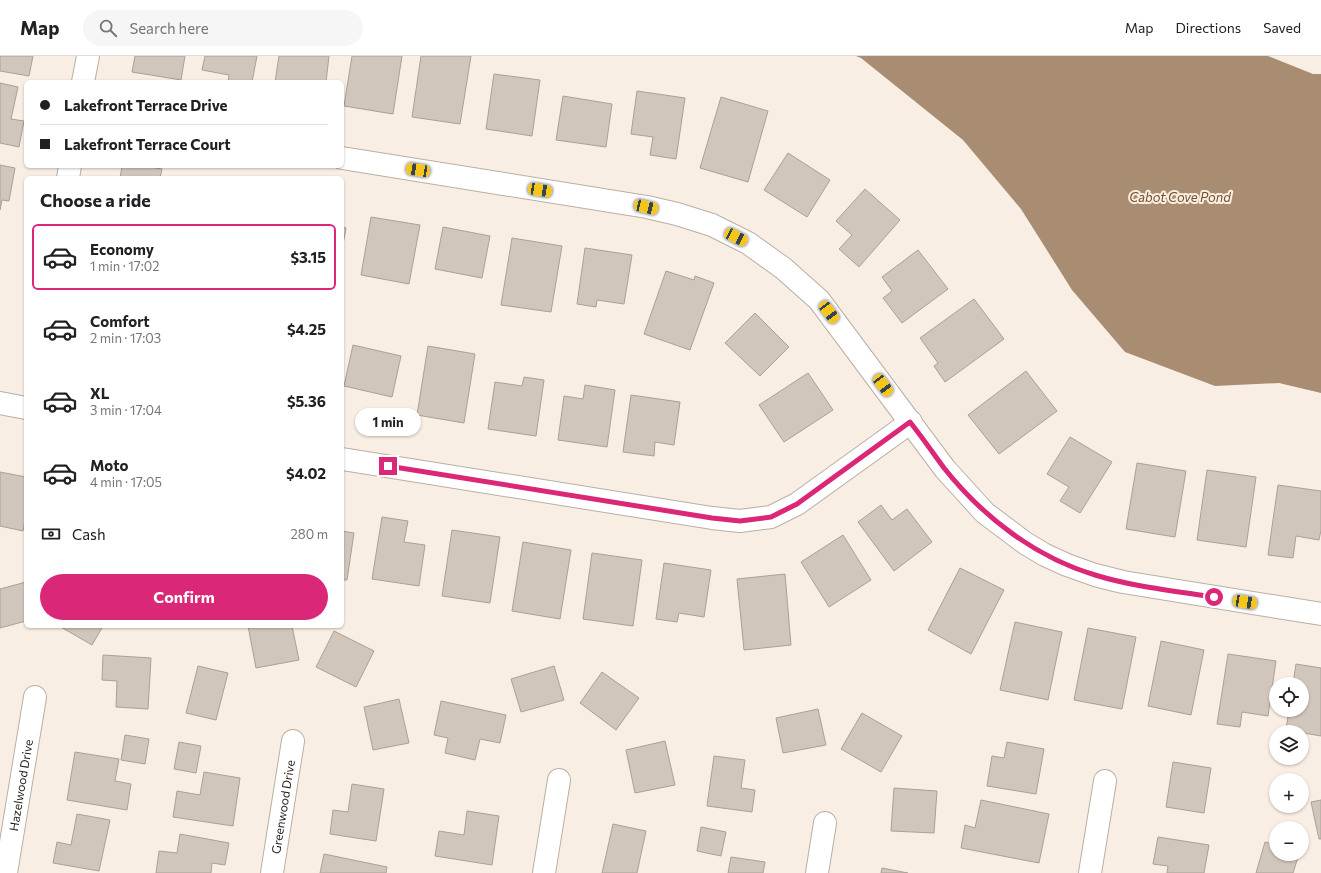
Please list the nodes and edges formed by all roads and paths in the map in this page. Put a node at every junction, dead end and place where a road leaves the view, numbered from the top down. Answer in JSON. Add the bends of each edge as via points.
{"nodes":[{"id":1,"x":88,"y":56,"type":"edge"},
{"id":2,"x":83,"y":80,"type":"edge"},
{"id":3,"x":344,"y":158,"type":"edge"},
{"id":4,"x":0,"y":404,"type":"edge"},
{"id":5,"x":24,"y":408,"type":"edge"},
{"id":6,"x":910,"y":422,"type":"junction"},
{"id":7,"x":344,"y":459,"type":"edge"},
{"id":8,"x":1321,"y":614,"type":"edge"},
{"id":9,"x":35,"y":697,"type":"dead end"},
{"id":10,"x":293,"y":741,"type":"dead end"},
{"id":11,"x":559,"y":780,"type":"dead end"},
{"id":12,"x":1105,"y":781,"type":"dead end"},
{"id":13,"x":825,"y":823,"type":"dead end"},
{"id":14,"x":6,"y":873,"type":"edge"},
{"id":15,"x":272,"y":873,"type":"edge"},
{"id":16,"x":544,"y":873,"type":"edge"},
{"id":17,"x":817,"y":873,"type":"edge"},
{"id":18,"x":1090,"y":873,"type":"edge"}],
"edges":[{"from":1,"to":2,"type":"street"},
{"from":3,"to":6,"type":"street","via":[[646,207],[712,225],[754,248],[783,268],[819,300]]},
{"from":4,"to":5,"type":"street"},
{"from":6,"to":7,"type":"street","via":[[797,504],[771,517],[740,521]]},
{"from":6,"to":8,"type":"street","via":[[945,469],[985,513],[1025,543],[1067,565],[1123,582]]},
{"from":9,"to":14,"type":"street","name":"Hazelwood Drive"},
{"from":10,"to":15,"type":"street","name":"Greenwood Drive"},
{"from":11,"to":16,"type":"street"},
{"from":12,"to":18,"type":"street"},
{"from":13,"to":17,"type":"street"}]}
